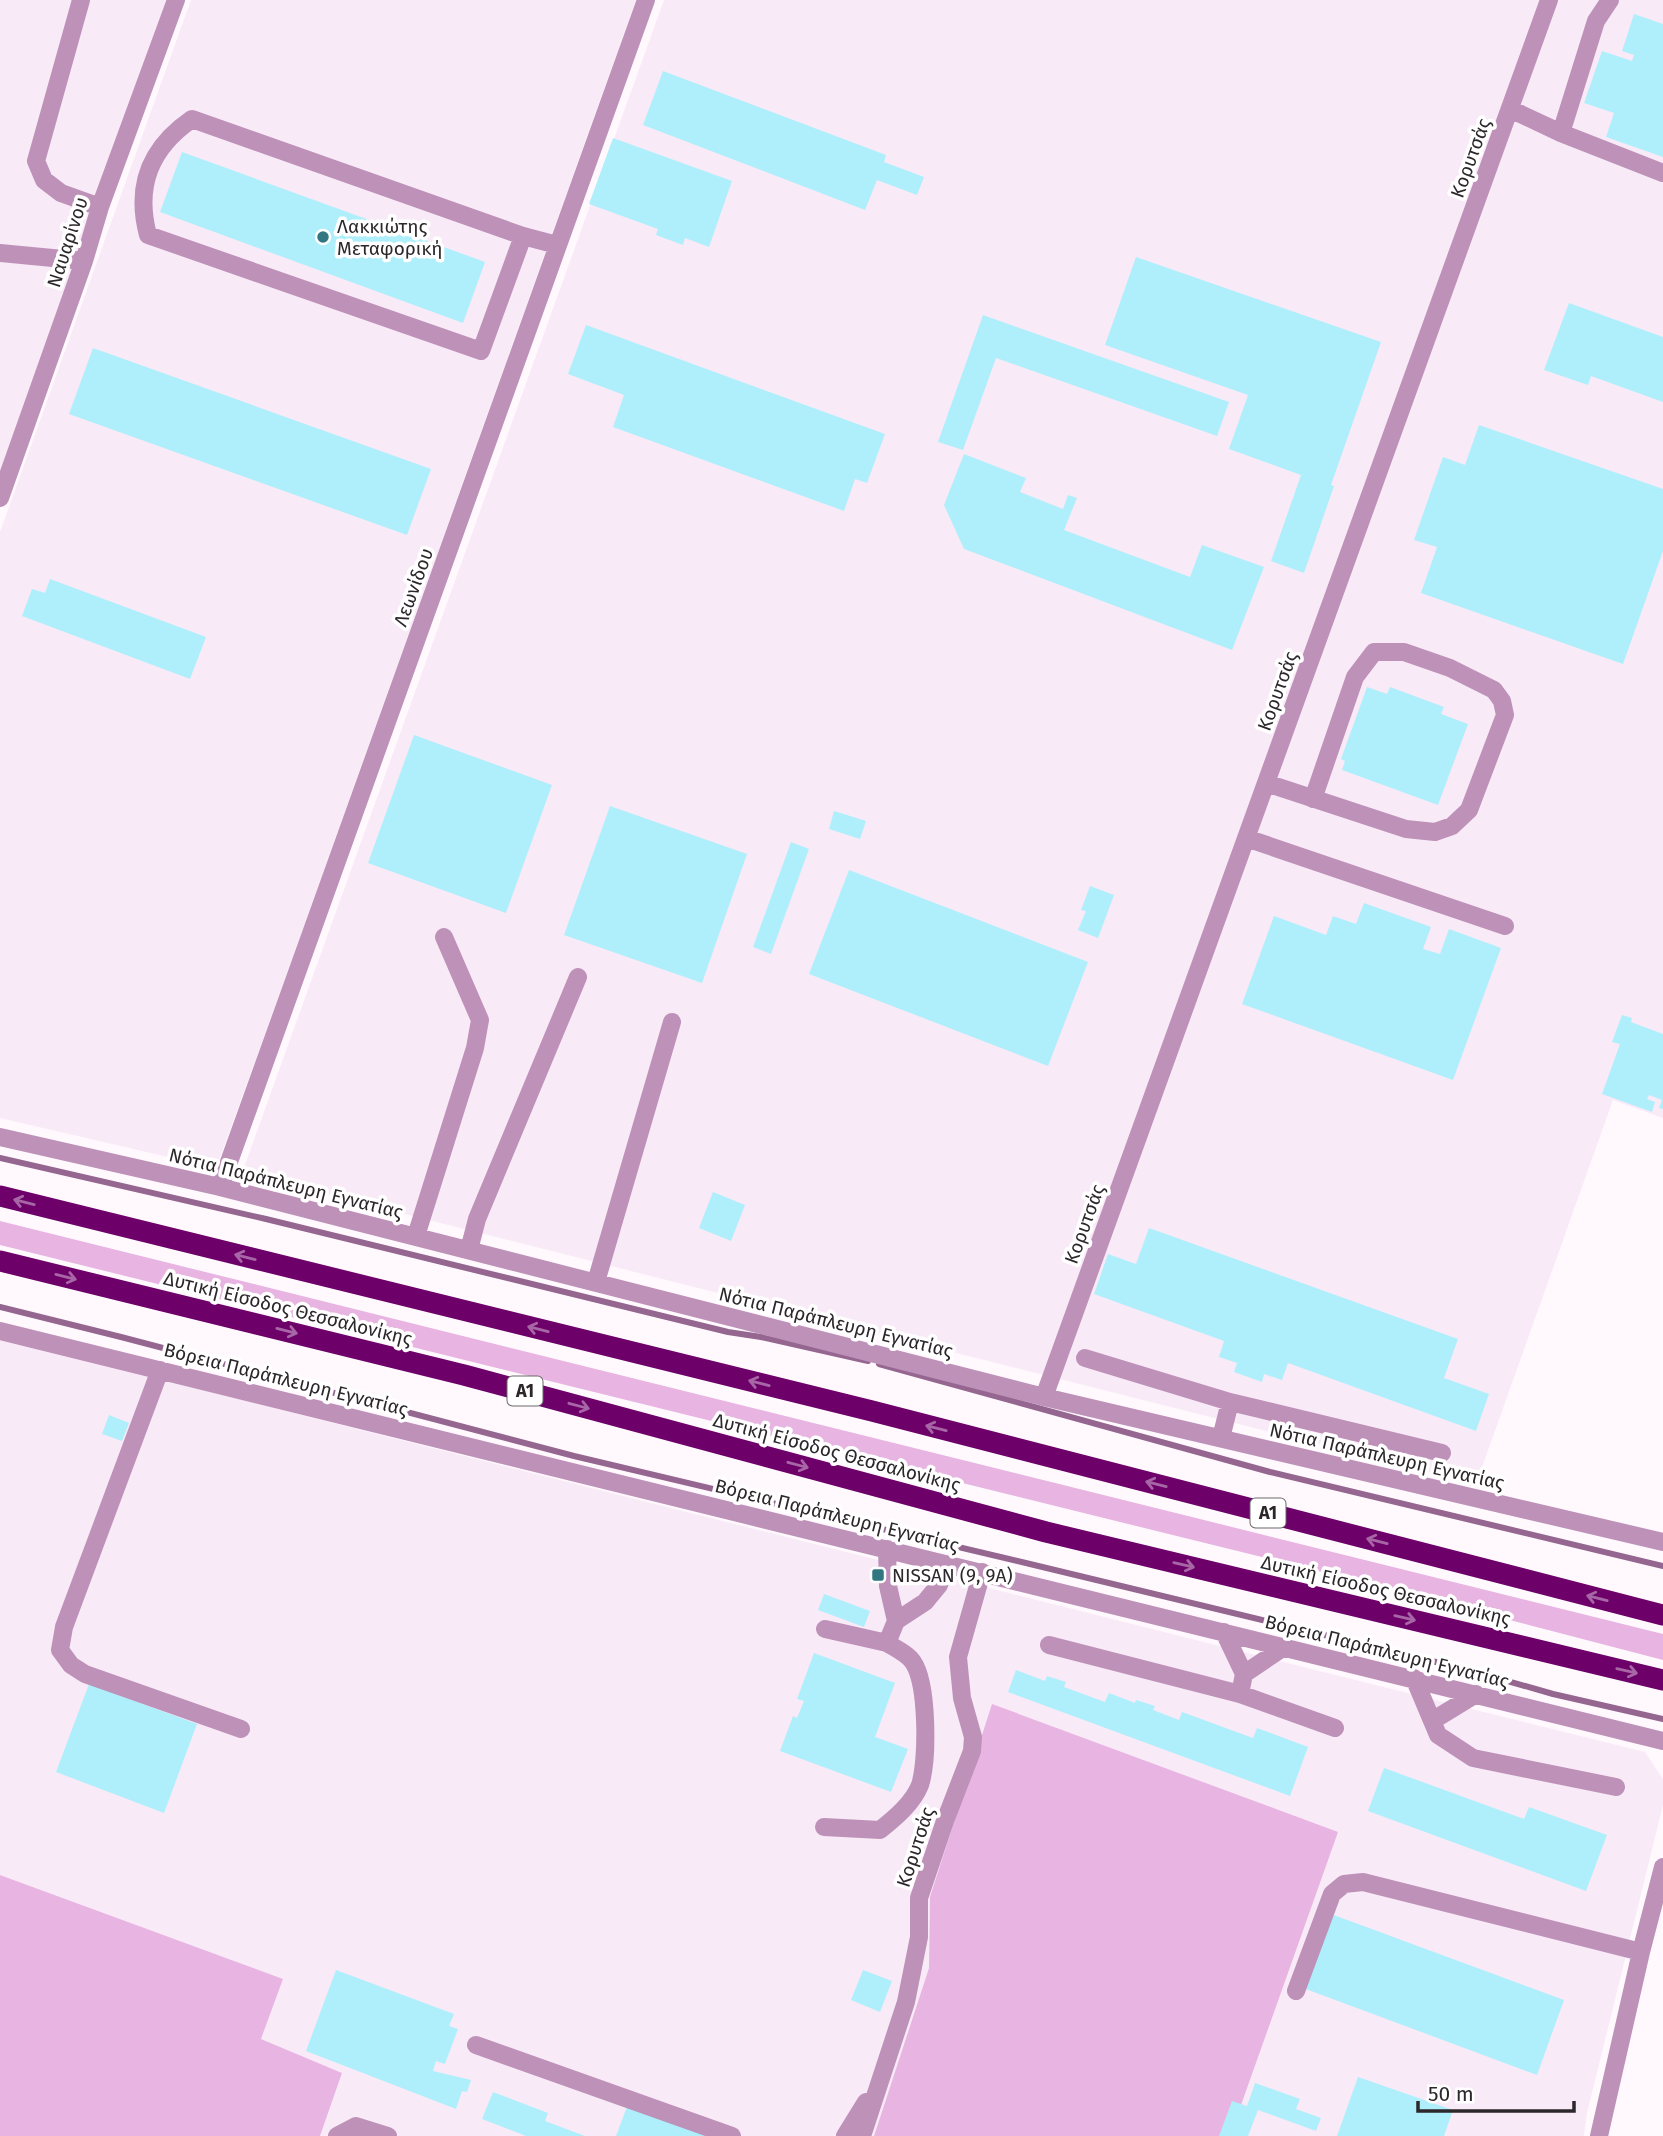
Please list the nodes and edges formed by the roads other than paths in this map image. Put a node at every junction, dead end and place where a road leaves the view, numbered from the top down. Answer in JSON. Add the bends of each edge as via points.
{"nodes":[{"id":1,"x":81,"y":0,"type":"edge"},
{"id":2,"x":176,"y":0,"type":"edge"},
{"id":3,"x":646,"y":0,"type":"edge"},
{"id":4,"x":1549,"y":0,"type":"edge"},
{"id":5,"x":1610,"y":0,"type":"edge"},
{"id":6,"x":1510,"y":109,"type":"junction"},
{"id":7,"x":1561,"y":133,"type":"junction"},
{"id":8,"x":1663,"y":173,"type":"edge"},
{"id":9,"x":100,"y":207,"type":"junction"},
{"id":10,"x":523,"y":236,"type":"junction"},
{"id":11,"x":557,"y":246,"type":"junction"},
{"id":12,"x":0,"y":254,"type":"edge"},
{"id":13,"x":84,"y":261,"type":"junction"},
{"id":14,"x":0,"y":498,"type":"edge"},
{"id":15,"x":1266,"y":783,"type":"junction"},
{"id":16,"x":1313,"y":799,"type":"junction"},
{"id":17,"x":1246,"y":838,"type":"junction"},
{"id":18,"x":1505,"y":926,"type":"dead end"},
{"id":19,"x":444,"y":937,"type":"dead end"},
{"id":20,"x":578,"y":977,"type":"dead end"},
{"id":21,"x":672,"y":1022,"type":"dead end"},
{"id":22,"x":0,"y":1138,"type":"edge"},
{"id":23,"x":220,"y":1187,"type":"junction"},
{"id":24,"x":0,"y":1196,"type":"edge"},
{"id":25,"x":416,"y":1236,"type":"junction"},
{"id":26,"x":469,"y":1250,"type":"junction"},
{"id":27,"x":0,"y":1261,"type":"edge"},
{"id":28,"x":596,"y":1282,"type":"junction"},
{"id":29,"x":0,"y":1331,"type":"edge"},
{"id":30,"x":1085,"y":1358,"type":"dead end"},
{"id":31,"x":160,"y":1370,"type":"junction"},
{"id":32,"x":1044,"y":1397,"type":"junction"},
{"id":33,"x":1230,"y":1402,"type":"junction"},
{"id":34,"x":1221,"y":1438,"type":"junction"},
{"id":35,"x":1442,"y":1453,"type":"dead end"},
{"id":36,"x":1663,"y":1542,"type":"edge"},
{"id":37,"x":887,"y":1549,"type":"junction"},
{"id":38,"x":946,"y":1563,"type":"junction"},
{"id":39,"x":982,"y":1572,"type":"junction"},
{"id":40,"x":1663,"y":1615,"type":"edge"},
{"id":41,"x":896,"y":1622,"type":"junction"},
{"id":42,"x":825,"y":1629,"type":"dead end"},
{"id":43,"x":1224,"y":1632,"type":"junction"},
{"id":44,"x":887,"y":1643,"type":"junction"},
{"id":45,"x":1049,"y":1645,"type":"dead end"},
{"id":46,"x":1284,"y":1647,"type":"junction"},
{"id":47,"x":1244,"y":1674,"type":"junction"},
{"id":48,"x":1414,"y":1678,"type":"junction"},
{"id":49,"x":1663,"y":1680,"type":"edge"},
{"id":50,"x":1240,"y":1694,"type":"junction"},
{"id":51,"x":1476,"y":1694,"type":"junction"},
{"id":52,"x":1432,"y":1721,"type":"junction"},
{"id":53,"x":1335,"y":1728,"type":"dead end"},
{"id":54,"x":241,"y":1729,"type":"dead end"},
{"id":55,"x":1663,"y":1741,"type":"edge"},
{"id":56,"x":1616,"y":1787,"type":"dead end"},
{"id":57,"x":824,"y":1827,"type":"dead end"},
{"id":58,"x":1663,"y":1867,"type":"edge"},
{"id":59,"x":1641,"y":1952,"type":"junction"},
{"id":60,"x":1296,"y":1991,"type":"dead end"},
{"id":61,"x":476,"y":2045,"type":"dead end"},
{"id":62,"x":879,"y":2081,"type":"junction"},
{"id":63,"x":337,"y":2136,"type":"edge"},
{"id":64,"x":387,"y":2136,"type":"edge"},
{"id":65,"x":732,"y":2136,"type":"edge"},
{"id":66,"x":845,"y":2136,"type":"edge"},
{"id":67,"x":862,"y":2136,"type":"edge"},
{"id":68,"x":1599,"y":2136,"type":"edge"}],
"edges":[{"from":1,"to":9,"type":"street","via":[[36,161],[44,180],[61,193]]},
{"from":2,"to":9,"type":"street","name":"Ναυαρίνου"},
{"from":3,"to":11,"type":"street","name":"Λεωνίδου"},
{"from":4,"to":6,"type":"street","name":"Κορυτσάς"},
{"from":5,"to":7,"type":"street","via":[[1596,21]]},
{"from":6,"to":7,"type":"street"},
{"from":6,"to":15,"type":"street","name":"Κορυτσάς"},
{"from":7,"to":8,"type":"street"},
{"from":9,"to":13,"type":"street","name":"Ναυαρίνου"},
{"from":10,"to":10,"type":"street","via":[[481,351],[148,235],[142,201],[156,153],[192,119]]},
{"from":10,"to":11,"type":"street"},
{"from":11,"to":23,"type":"street","name":"Λεωνίδου"},
{"from":12,"to":13,"type":"street"},
{"from":13,"to":14,"type":"street","name":"Ναυαρίνου"},
{"from":15,"to":16,"type":"street"},
{"from":15,"to":17,"type":"street","name":"Κορυτσάς"},
{"from":16,"to":16,"type":"street","via":[[1355,677],[1374,652],[1404,652],[1450,668],[1494,690],[1502,701],[1505,715],[1469,810],[1452,826],[1435,832],[1406,829]]},
{"from":17,"to":18,"type":"street"},
{"from":17,"to":32,"type":"street","name":"Κορυτσάς"},
{"from":19,"to":25,"type":"street","via":[[480,1020]]},
{"from":20,"to":26,"type":"street","via":[[477,1219]]},
{"from":21,"to":28,"type":"street"},
{"from":22,"to":23,"type":"street","name":"Νότια Παράπλευρη Εγνατίας"},
{"from":23,"to":25,"type":"street","name":"Νότια Παράπλευρη Εγνατίας"},
{"from":40,"to":24,"type":"highway","name":"Δυτική Είσοδος Θεσσαλονίκης","number":"Α1","one_way":true,"via":[[872,1411]]},
{"from":25,"to":26,"type":"street","name":"Νότια Παράπλευρη Εγνατίας"},
{"from":26,"to":28,"type":"street","name":"Νότια Παράπλευρη Εγνατίας"},
{"from":27,"to":49,"type":"highway","name":"Δυτική Είσοδος Θεσσαλονίκης","number":"Α1","one_way":true,"via":[[464,1374],[1046,1532]]},
{"from":28,"to":32,"type":"street","name":"Νότια Παράπλευρη Εγνατίας"},
{"from":29,"to":31,"type":"street","name":"Βόρεια Παράπλευρη Εγνατίας"},
{"from":30,"to":33,"type":"street"},
{"from":31,"to":37,"type":"street","name":"Βόρεια Παράπλευρη Εγνατίας"},
{"from":31,"to":54,"type":"street","via":[[64,1628],[60,1650],[85,1674]]},
{"from":32,"to":34,"type":"street","name":"Νότια Παράπλευρη Εγνατίας"},
{"from":33,"to":34,"type":"street"},
{"from":33,"to":35,"type":"street"},
{"from":34,"to":36,"type":"street","name":"Νότια Παράπλευρη Εγνατίας"},
{"from":37,"to":38,"type":"street","name":"Βόρεια Παράπλευρη Εγνατίας"},
{"from":37,"to":41,"type":"street","via":[[888,1586]]},
{"from":38,"to":39,"type":"street","name":"Βόρεια Παράπλευρη Εγνατίας"},
{"from":38,"to":41,"type":"street","via":[[939,1585],[925,1602]]},
{"from":39,"to":43,"type":"street","name":"Βόρεια Παράπλευρη Εγνατίας"},
{"from":39,"to":62,"type":"street","name":"Κορυτσάς","via":[[958,1657],[962,1698],[974,1737],[972,1751],[919,1898],[919,1937],[906,2002]]},
{"from":41,"to":44,"type":"street"},
{"from":42,"to":44,"type":"street"},
{"from":43,"to":46,"type":"street","name":"Βόρεια Παράπλευρη Εγνατίας"},
{"from":43,"to":47,"type":"street"},
{"from":44,"to":57,"type":"street","via":[[912,1659],[921,1679],[926,1752],[919,1787],[899,1815],[880,1830]]},
{"from":45,"to":50,"type":"street"},
{"from":46,"to":47,"type":"street"},
{"from":46,"to":48,"type":"street","name":"Βόρεια Παράπλευρη Εγνατίας"},
{"from":47,"to":50,"type":"street"},
{"from":48,"to":51,"type":"street","name":"Βόρεια Παράπλευρη Εγνατίας"},
{"from":48,"to":52,"type":"street"},
{"from":50,"to":53,"type":"street"},
{"from":51,"to":52,"type":"street"},
{"from":51,"to":55,"type":"street","name":"Βόρεια Παράπλευρη Εγνατίας"},
{"from":52,"to":56,"type":"street","via":[[1438,1735],[1472,1758]]},
{"from":58,"to":59,"type":"street"},
{"from":59,"to":60,"type":"street","via":[[1363,1882],[1344,1884],[1332,1894]]},
{"from":59,"to":68,"type":"street"},
{"from":61,"to":65,"type":"street"},
{"from":62,"to":66,"type":"street"},
{"from":62,"to":67,"type":"street","name":"Κορυτσάς"},
{"from":63,"to":64,"type":"street","via":[[356,2126]]}]}
